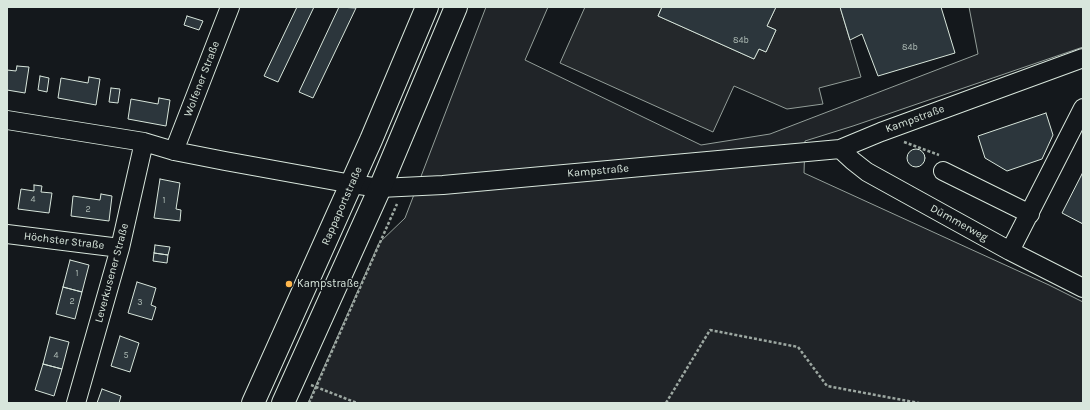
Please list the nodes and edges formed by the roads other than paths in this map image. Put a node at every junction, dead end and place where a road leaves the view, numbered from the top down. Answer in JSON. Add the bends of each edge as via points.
{"nodes":[{"id":1,"x":230,"y":7,"type":"edge"},
{"id":2,"x":428,"y":7,"type":"edge"},
{"id":3,"x":456,"y":7,"type":"edge"},
{"id":4,"x":1083,"y":58,"type":"edge"},
{"id":5,"x":1083,"y":108,"type":"edge"},
{"id":6,"x":7,"y":120,"type":"edge"},
{"id":7,"x":144,"y":142,"type":"junction"},
{"id":8,"x":840,"y":149,"type":"junction"},
{"id":9,"x":174,"y":151,"type":"junction"},
{"id":10,"x":943,"y":171,"type":"road end"},
{"id":11,"x":352,"y":184,"type":"junction"},
{"id":12,"x":380,"y":188,"type":"junction"},
{"id":13,"x":1030,"y":214,"type":"junction"},
{"id":14,"x":7,"y":234,"type":"edge"},
{"id":15,"x":120,"y":248,"type":"junction"},
{"id":16,"x":1010,"y":251,"type":"junction"},
{"id":17,"x":1083,"y":288,"type":"edge"},
{"id":18,"x":76,"y":403,"type":"edge"},
{"id":19,"x":253,"y":403,"type":"edge"},
{"id":20,"x":283,"y":403,"type":"edge"}],
"edges":[{"from":1,"to":9,"type":"street","name":"Wolfener Straße"},
{"from":2,"to":11,"type":"main road","name":"Rappaportstraße"},
{"from":3,"to":12,"type":"main road"},
{"from":4,"to":8,"type":"street","name":"Kampstraße"},
{"from":5,"to":13,"type":"street"},
{"from":6,"to":7,"type":"street","name":"Kampstraße"},
{"from":7,"to":9,"type":"street","name":"Kampstraße"},
{"from":7,"to":15,"type":"street","name":"Leverkusener Straße"},
{"from":8,"to":12,"type":"street","name":"Kampstraße","via":[[444,185]]},
{"from":8,"to":16,"type":"street","name":"Dümmerweg","via":[[867,172]]},
{"from":9,"to":11,"type":"street","name":"Kampstraße"},
{"from":10,"to":13,"type":"street"},
{"from":11,"to":12,"type":"street","name":"Kampstraße"},
{"from":11,"to":19,"type":"main road","name":"Rappaportstraße"},
{"from":12,"to":20,"type":"main road"},
{"from":13,"to":16,"type":"street"},
{"from":14,"to":15,"type":"street","name":"Höchster Straße"},
{"from":15,"to":18,"type":"street","name":"Leverkusener Straße"},
{"from":16,"to":17,"type":"street","name":"Dümmerweg"}]}
